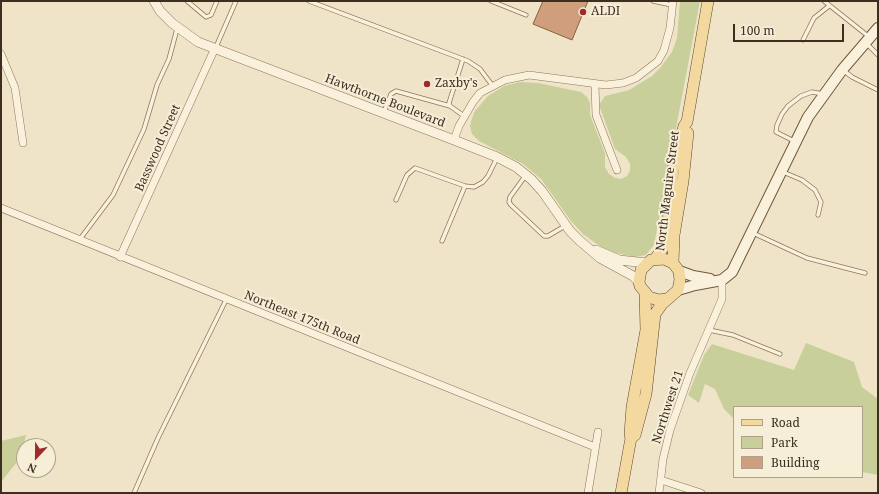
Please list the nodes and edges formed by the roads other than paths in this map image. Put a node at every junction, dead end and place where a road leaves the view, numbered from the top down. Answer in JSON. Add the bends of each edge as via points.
{"nodes":[{"id":1,"x":154,"y":1,"type":"edge"},
{"id":2,"x":187,"y":1,"type":"edge"},
{"id":3,"x":194,"y":1,"type":"edge"},
{"id":4,"x":217,"y":1,"type":"edge"},
{"id":5,"x":236,"y":1,"type":"edge"},
{"id":6,"x":308,"y":1,"type":"edge"},
{"id":7,"x":491,"y":1,"type":"edge"},
{"id":8,"x":653,"y":1,"type":"edge"},
{"id":9,"x":708,"y":1,"type":"edge"},
{"id":10,"x":824,"y":1,"type":"edge"},
{"id":11,"x":672,"y":3,"type":"edge"},
{"id":12,"x":192,"y":6,"type":"junction"},
{"id":13,"x":829,"y":6,"type":"junction"},
{"id":14,"x":526,"y":15,"type":"dead end"},
{"id":15,"x":178,"y":28,"type":"junction"},
{"id":16,"x":878,"y":28,"type":"edge"},
{"id":17,"x":803,"y":40,"type":"dead end"},
{"id":18,"x":868,"y":40,"type":"junction"},
{"id":19,"x":215,"y":48,"type":"junction"},
{"id":20,"x":1,"y":54,"type":"edge"},
{"id":21,"x":878,"y":55,"type":"edge"},
{"id":22,"x":463,"y":59,"type":"junction"},
{"id":23,"x":842,"y":70,"type":"junction"},
{"id":24,"x":492,"y":85,"type":"junction"},
{"id":25,"x":595,"y":85,"type":"junction"},
{"id":26,"x":878,"y":90,"type":"edge"},
{"id":27,"x":823,"y":94,"type":"junction"},
{"id":28,"x":450,"y":106,"type":"junction"},
{"id":29,"x":383,"y":113,"type":"junction"},
{"id":30,"x":464,"y":116,"type":"junction"},
{"id":31,"x":687,"y":122,"type":"junction"},
{"id":32,"x":454,"y":140,"type":"junction"},
{"id":33,"x":23,"y":142,"type":"dead end"},
{"id":34,"x":795,"y":142,"type":"junction"},
{"id":35,"x":497,"y":157,"type":"junction"},
{"id":36,"x":617,"y":170,"type":"dead end"},
{"id":37,"x":782,"y":171,"type":"junction"},
{"id":38,"x":526,"y":175,"type":"junction"},
{"id":39,"x":465,"y":186,"type":"junction"},
{"id":40,"x":396,"y":200,"type":"dead end"},
{"id":41,"x":1,"y":208,"type":"edge"},
{"id":42,"x":818,"y":216,"type":"dead end"},
{"id":43,"x":566,"y":226,"type":"junction"},
{"id":44,"x":753,"y":233,"type":"junction"},
{"id":45,"x":80,"y":240,"type":"junction"},
{"id":46,"x":442,"y":241,"type":"dead end"},
{"id":47,"x":589,"y":248,"type":"junction"},
{"id":48,"x":120,"y":257,"type":"junction"},
{"id":49,"x":651,"y":261,"type":"junction"},
{"id":50,"x":676,"y":267,"type":"junction"},
{"id":51,"x":865,"y":273,"type":"dead end"},
{"id":52,"x":718,"y":280,"type":"junction"},
{"id":53,"x":639,"y":282,"type":"junction"},
{"id":54,"x":678,"y":290,"type":"junction"},
{"id":55,"x":645,"y":294,"type":"junction"},
{"id":56,"x":667,"y":299,"type":"junction"},
{"id":57,"x":226,"y":300,"type":"junction"},
{"id":58,"x":708,"y":330,"type":"junction"},
{"id":59,"x":780,"y":354,"type":"dead end"},
{"id":60,"x":598,"y":432,"type":"dead end"},
{"id":61,"x":631,"y":438,"type":"junction"},
{"id":62,"x":595,"y":447,"type":"junction"},
{"id":63,"x":661,"y":480,"type":"junction"},
{"id":64,"x":134,"y":493,"type":"edge"},
{"id":65,"x":588,"y":493,"type":"edge"},
{"id":66,"x":621,"y":493,"type":"edge"},
{"id":67,"x":659,"y":493,"type":"edge"},
{"id":68,"x":701,"y":493,"type":"edge"}],
"edges":[{"from":1,"to":15,"type":"street","name":"Hawthorne Boulevard","via":[[160,11]]},
{"from":2,"to":12,"type":"lane"},
{"from":3,"to":12,"type":"lane"},
{"from":4,"to":12,"type":"lane","via":[[211,15],[206,17]]},
{"from":5,"to":19,"type":"lane"},
{"from":6,"to":22,"type":"lane"},
{"from":7,"to":14,"type":"lane"},
{"from":8,"to":11,"type":"lane"},
{"from":9,"to":31,"type":"main road","name":"North Maguire Street"},
{"from":10,"to":13,"type":"lane"},
{"from":11,"to":25,"type":"street","via":[[670,28],[664,50],[658,60],[636,78],[623,83]]},
{"from":13,"to":17,"type":"lane","via":[[814,18]]},
{"from":13,"to":18,"type":"lane"},
{"from":15,"to":19,"type":"street","name":"Hawthorne Boulevard","via":[[198,42]]},
{"from":15,"to":45,"type":"lane","via":[[144,128],[113,195]]},
{"from":16,"to":18,"type":"main road"},
{"from":18,"to":21,"type":"lane"},
{"from":18,"to":23,"type":"main road"},
{"from":19,"to":29,"type":"street","name":"Hawthorne Boulevard"},
{"from":19,"to":48,"type":"street","name":"Basswood Street"},
{"from":20,"to":33,"type":"street","via":[[16,88]]},
{"from":22,"to":24,"type":"lane","via":[[475,64]]},
{"from":22,"to":28,"type":"lane","via":[[450,97]]},
{"from":23,"to":26,"type":"lane"},
{"from":23,"to":27,"type":"main road"},
{"from":24,"to":25,"type":"street","via":[[529,75]]},
{"from":24,"to":30,"type":"street","via":[[480,93]]},
{"from":25,"to":36,"type":"street","via":[[596,115]]},
{"from":27,"to":34,"type":"main road"},
{"from":27,"to":34,"type":"lane","via":[[812,92],[801,96],[782,114],[776,125],[776,132]]},
{"from":28,"to":29,"type":"lane","via":[[399,90],[391,94]]},
{"from":28,"to":30,"type":"lane"},
{"from":29,"to":32,"type":"street","name":"Hawthorne Boulevard"},
{"from":30,"to":32,"type":"street"},
{"from":31,"to":49,"type":"main road","name":"North Maguire Street","via":[[674,169],[666,241]]},
{"from":31,"to":50,"type":"main road","name":"North Maguire Street","via":[[683,181],[674,235]]},
{"from":32,"to":35,"type":"street","name":"Hawthorne Boulevard"},
{"from":34,"to":37,"type":"main road"},
{"from":35,"to":38,"type":"street","name":"Hawthorne Boulevard"},
{"from":35,"to":39,"type":"lane","via":[[483,182]]},
{"from":37,"to":42,"type":"lane","via":[[816,190],[821,202]]},
{"from":37,"to":44,"type":"main road"},
{"from":38,"to":43,"type":"street","name":"Hawthorne Boulevard","via":[[542,191]]},
{"from":38,"to":43,"type":"lane","via":[[510,197],[511,204],[544,236]]},
{"from":39,"to":40,"type":"lane","via":[[415,168],[407,175]]},
{"from":39,"to":46,"type":"lane"},
{"from":41,"to":45,"type":"street","name":"Northeast 175th Road"},
{"from":43,"to":47,"type":"street","name":"Hawthorne Boulevard"},
{"from":44,"to":51,"type":"lane","via":[[806,258]]},
{"from":44,"to":52,"type":"main road","via":[[736,267],[728,277]]},
{"from":45,"to":48,"type":"street","name":"Northeast 175th Road"},
{"from":47,"to":49,"type":"street","name":"Hawthorne Boulevard","via":[[619,260]]},
{"from":47,"to":53,"type":"street","name":"Hawthorne Boulevard","via":[[600,258]]},
{"from":48,"to":57,"type":"street","name":"Northeast 175th Road"},
{"from":49,"to":50,"type":"main road","via":[[664,259]]},
{"from":49,"to":53,"type":"main road","via":[[641,270]]},
{"from":50,"to":52,"type":"main road"},
{"from":50,"to":54,"type":"main road","via":[[680,280]]},
{"from":52,"to":54,"type":"main road"},
{"from":52,"to":58,"type":"street","name":"Northwest 21","via":[[723,294]]},
{"from":53,"to":55,"type":"main road"},
{"from":54,"to":56,"type":"main road"},
{"from":55,"to":56,"type":"main road","via":[[653,299]]},
{"from":55,"to":61,"type":"main road","via":[[646,330],[632,407]]},
{"from":56,"to":61,"type":"main road","via":[[655,314],[646,394],[635,435]]},
{"from":57,"to":62,"type":"street","name":"Northeast 175th Road"},
{"from":57,"to":64,"type":"lane","via":[[158,438]]},
{"from":58,"to":59,"type":"lane","via":[[733,335]]},
{"from":58,"to":63,"type":"street","name":"Northwest 21","via":[[670,430]]},
{"from":60,"to":62,"type":"street"},
{"from":61,"to":66,"type":"main road"},
{"from":62,"to":65,"type":"street"},
{"from":63,"to":67,"type":"street","name":"Northwest 21"},
{"from":63,"to":68,"type":"street"}]}
